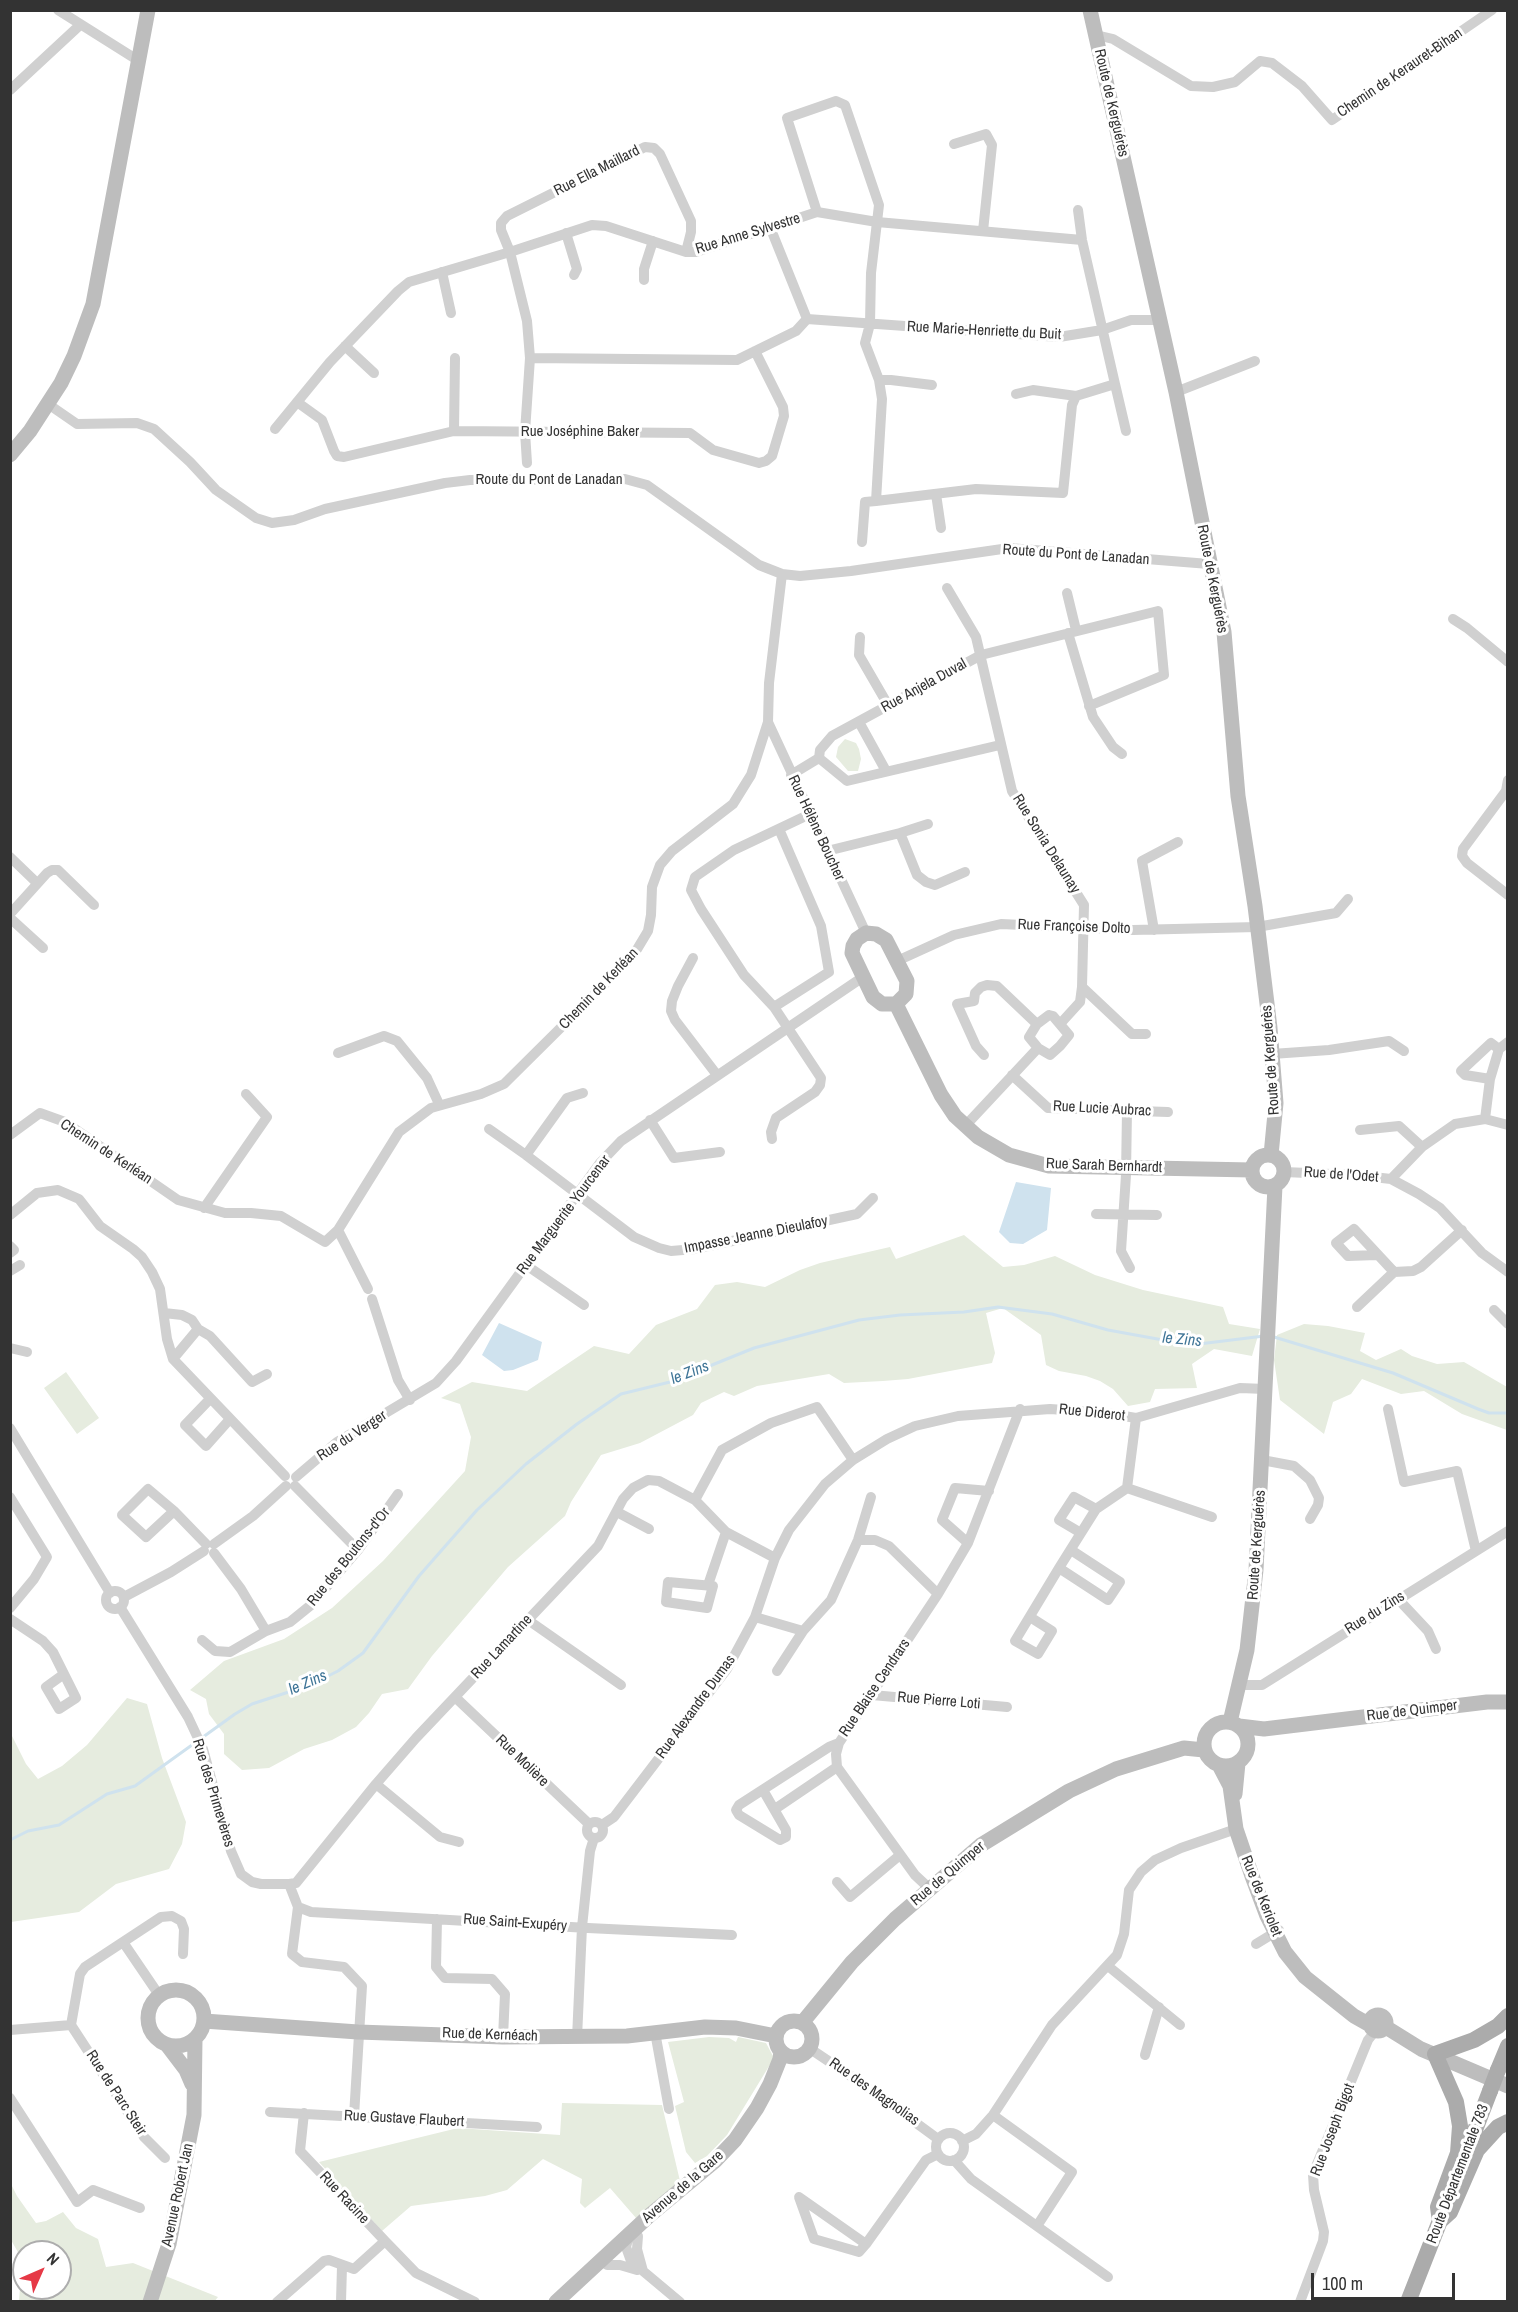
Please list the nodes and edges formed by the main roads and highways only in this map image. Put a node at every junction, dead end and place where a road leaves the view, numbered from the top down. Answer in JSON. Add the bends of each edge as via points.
{"nodes":[{"id":1,"x":148,"y":10,"type":"edge"},
{"id":2,"x":1090,"y":10,"type":"edge"},
{"id":3,"x":10,"y":455,"type":"edge"},
{"id":4,"x":896,"y":1004,"type":"junction"},
{"id":5,"x":1271,"y":1155,"type":"junction"},
{"id":6,"x":1252,"y":1170,"type":"junction"},
{"id":7,"x":1275,"y":1186,"type":"junction"},
{"id":8,"x":1508,"y":1696,"type":"edge"},
{"id":9,"x":1487,"y":1702,"type":"junction"},
{"id":10,"x":1508,"y":1702,"type":"edge"},
{"id":11,"x":1234,"y":1724,"type":"junction"},
{"id":12,"x":1264,"y":1729,"type":"junction"},
{"id":13,"x":1205,"y":1742,"type":"junction"},
{"id":14,"x":1248,"y":1743,"type":"junction"},
{"id":15,"x":1238,"y":1763,"type":"junction"},
{"id":16,"x":1219,"y":1765,"type":"junction"},
{"id":17,"x":1277,"y":1931,"type":"junction"},
{"id":18,"x":1508,"y":2016,"type":"edge"},
{"id":19,"x":211,"y":2021,"type":"junction"},
{"id":20,"x":802,"y":2022,"type":"junction"},
{"id":21,"x":776,"y":2036,"type":"junction"},
{"id":22,"x":195,"y":2039,"type":"junction"},
{"id":23,"x":167,"y":2045,"type":"junction"},
{"id":24,"x":1508,"y":2046,"type":"edge"},
{"id":25,"x":786,"y":2054,"type":"junction"},
{"id":26,"x":1434,"y":2054,"type":"junction"},
{"id":27,"x":1508,"y":2086,"type":"edge"},
{"id":28,"x":193,"y":2087,"type":"junction"},
{"id":29,"x":1508,"y":2122,"type":"edge"},
{"id":30,"x":1440,"y":2221,"type":"junction"},
{"id":31,"x":631,"y":2239,"type":"junction"},
{"id":32,"x":150,"y":2301,"type":"edge"},
{"id":33,"x":556,"y":2301,"type":"edge"},
{"id":34,"x":567,"y":2301,"type":"edge"},
{"id":35,"x":1408,"y":2301,"type":"edge"}],
"edges":[{"from":1,"to":3,"type":"main road","via":[[93,304],[74,356],[48,404]]},
{"from":2,"to":5,"type":"main road","name":"Route de Kerguérès","via":[[1176,392],[1224,632],[1238,796],[1272,1054],[1276,1103]]},
{"from":4,"to":4,"type":"main road","via":[[906,994],[907,981],[886,940],[866,933],[857,939],[852,953],[873,997],[882,1004]]},
{"from":4,"to":6,"type":"main road","name":"Rue Sarah Bernhardt","via":[[955,1116],[978,1137],[1009,1155],[1050,1166]]},
{"from":5,"to":6,"type":"main road","via":[[1260,1157]]},
{"from":5,"to":7,"type":"main road","via":[[1282,1163],[1284,1172]]},
{"from":6,"to":7,"type":"main road","via":[[1259,1184]]},
{"from":7,"to":11,"type":"main road","name":"Route de Kerguérès","via":[[1254,1590]]},
{"from":8,"to":9,"type":"main road","name":"Rue de Quimper"},
{"from":9,"to":10,"type":"main road","name":"Rue de Quimper"},
{"from":9,"to":12,"type":"main road","name":"Rue de Quimper"},
{"from":11,"to":12,"type":"main road","name":"Rue de Quimper"},
{"from":11,"to":13,"type":"main road","via":[[1216,1724]]},
{"from":11,"to":14,"type":"main road","via":[[1246,1734]]},
{"from":12,"to":14,"type":"main road"},
{"from":13,"to":16,"type":"main road","via":[[1207,1756]]},
{"from":13,"to":20,"type":"main road","name":"Rue de Quimper","via":[[1153,1749],[1132,1758],[1126,1765],[1069,1791],[981,1845],[895,1918]]},
{"from":14,"to":15,"type":"main road","via":[[1246,1755]]},
{"from":15,"to":16,"type":"main road"},
{"from":15,"to":17,"type":"main road","name":"Rue de Keriolet","via":[[1235,1786],[1240,1819]]},
{"from":16,"to":17,"type":"main road","name":"Rue de Keriolet","via":[[1230,1786],[1236,1830],[1267,1916]]},
{"from":17,"to":26,"type":"main road","name":"Rue de Keriolet","via":[[1310,1972],[1376,2025]]},
{"from":18,"to":26,"type":"main road","via":[[1474,2040]]},
{"from":19,"to":21,"type":"main road","name":"Rue de Kernéach","via":[[503,2037],[627,2036],[705,2027]]},
{"from":19,"to":22,"type":"main road"},
{"from":19,"to":23,"type":"main road","via":[[189,1993],[173,1990],[159,1995],[152,2003],[148,2020],[153,2036]]},
{"from":20,"to":21,"type":"main road","via":[[787,2022]]},
{"from":20,"to":25,"type":"main road","via":[[810,2034],[809,2048],[803,2054]]},
{"from":21,"to":25,"type":"main road"},
{"from":22,"to":23,"type":"main road","via":[[182,2046]]},
{"from":22,"to":28,"type":"main road","name":"Avenue Robert Jan"},
{"from":23,"to":28,"type":"main road","name":"Avenue Robert Jan"},
{"from":24,"to":30,"type":"main road","name":"Route Départementale 783","bridge":true},
{"from":25,"to":31,"type":"main road","name":"Avenue de la Gare","via":[[762,2108],[740,2140],[705,2176]]},
{"from":26,"to":27,"type":"main road","name":"Rue de Keriolet"},
{"from":26,"to":30,"type":"main road","via":[[1456,2102],[1460,2126],[1458,2152],[1438,2206]]},
{"from":28,"to":32,"type":"main road","name":"Avenue Robert Jan","via":[[194,2115],[169,2244]]},
{"from":29,"to":30,"type":"main road","via":[[1477,2150],[1450,2212]]},
{"from":30,"to":35,"type":"main road","name":"Route Départementale 783"},
{"from":31,"to":33,"type":"main road","name":"Avenue de la Gare"},
{"from":31,"to":34,"type":"main road","name":"Avenue de la Gare"}]}
